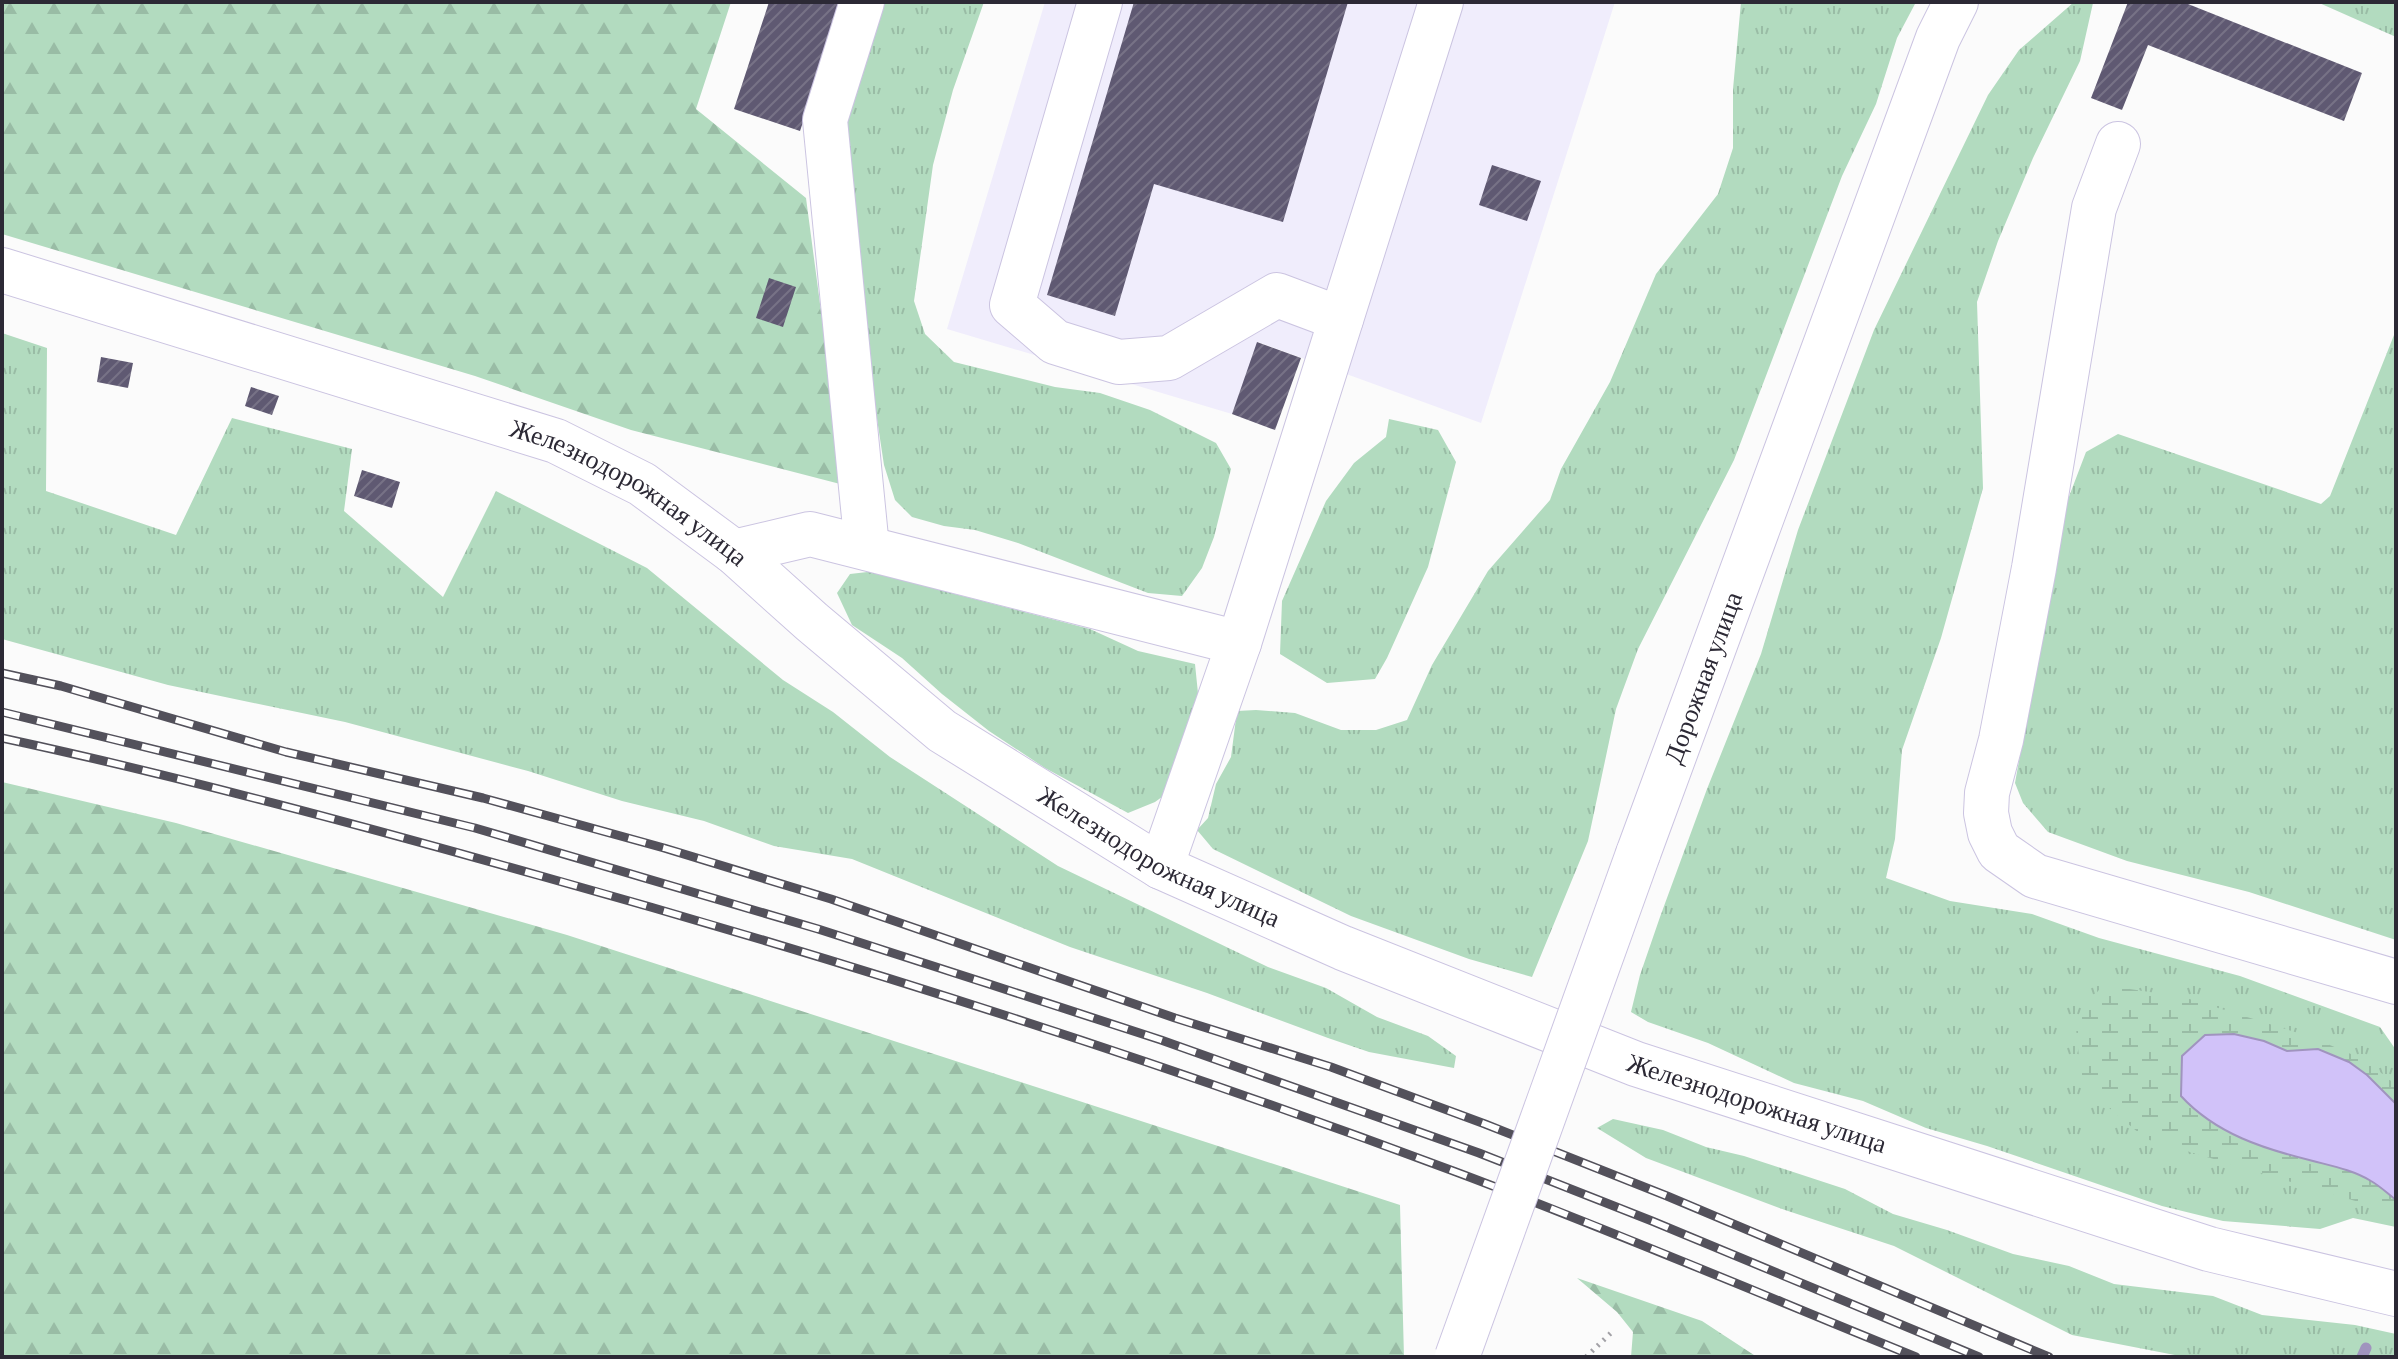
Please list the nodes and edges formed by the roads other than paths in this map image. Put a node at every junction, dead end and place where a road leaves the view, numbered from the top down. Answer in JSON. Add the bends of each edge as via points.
{"nodes":[{"id":1,"x":862,"y":2,"type":"edge"},
{"id":2,"x":1100,"y":2,"type":"edge"},
{"id":3,"x":1441,"y":2,"type":"edge"},
{"id":4,"x":1956,"y":2,"type":"edge"},
{"id":5,"x":2118,"y":144,"type":"dead end"},
{"id":6,"x":2,"y":270,"type":"edge"},
{"id":7,"x":1341,"y":319,"type":"junction"},
{"id":8,"x":867,"y":548,"type":"junction"},
{"id":9,"x":734,"y":552,"type":"junction"},
{"id":10,"x":1239,"y":643,"type":"junction"},
{"id":11,"x":1161,"y":867,"type":"junction"},
{"id":12,"x":2396,"y":982,"type":"edge"},
{"id":13,"x":2396,"y":1294,"type":"edge"},
{"id":14,"x":1457,"y":1357,"type":"edge"}],
"edges":[{"from":1,"to":8,"type":"main road","via":[[825,120]]},
{"from":2,"to":7,"type":"main road","via":[[1012,305],[1055,342],[1119,362],[1169,358],[1277,295]]},
{"from":3,"to":7,"type":"main road"},
{"from":4,"to":14,"type":"main road","name":"Дорожная улица","bridge":true,"via":[[1933,52]]},
{"from":5,"to":12,"type":"main road","via":[[2094,208],[2034,568],[1987,793],[1990,833],[1999,851],[2035,876]]},
{"from":6,"to":9,"type":"main road","name":"Железнодорожная улица","via":[[556,441],[642,484]]},
{"from":7,"to":10,"type":"main road"},
{"from":8,"to":9,"type":"main road","via":[[810,534]]},
{"from":8,"to":10,"type":"main road"},
{"from":9,"to":11,"type":"main road","name":"Железнодорожная улица","via":[[942,731]]},
{"from":10,"to":11,"type":"main road"},
{"from":11,"to":13,"type":"main road","name":"Железнодорожная улица","via":[[1343,948],[1636,1064],[2209,1249]]}]}
